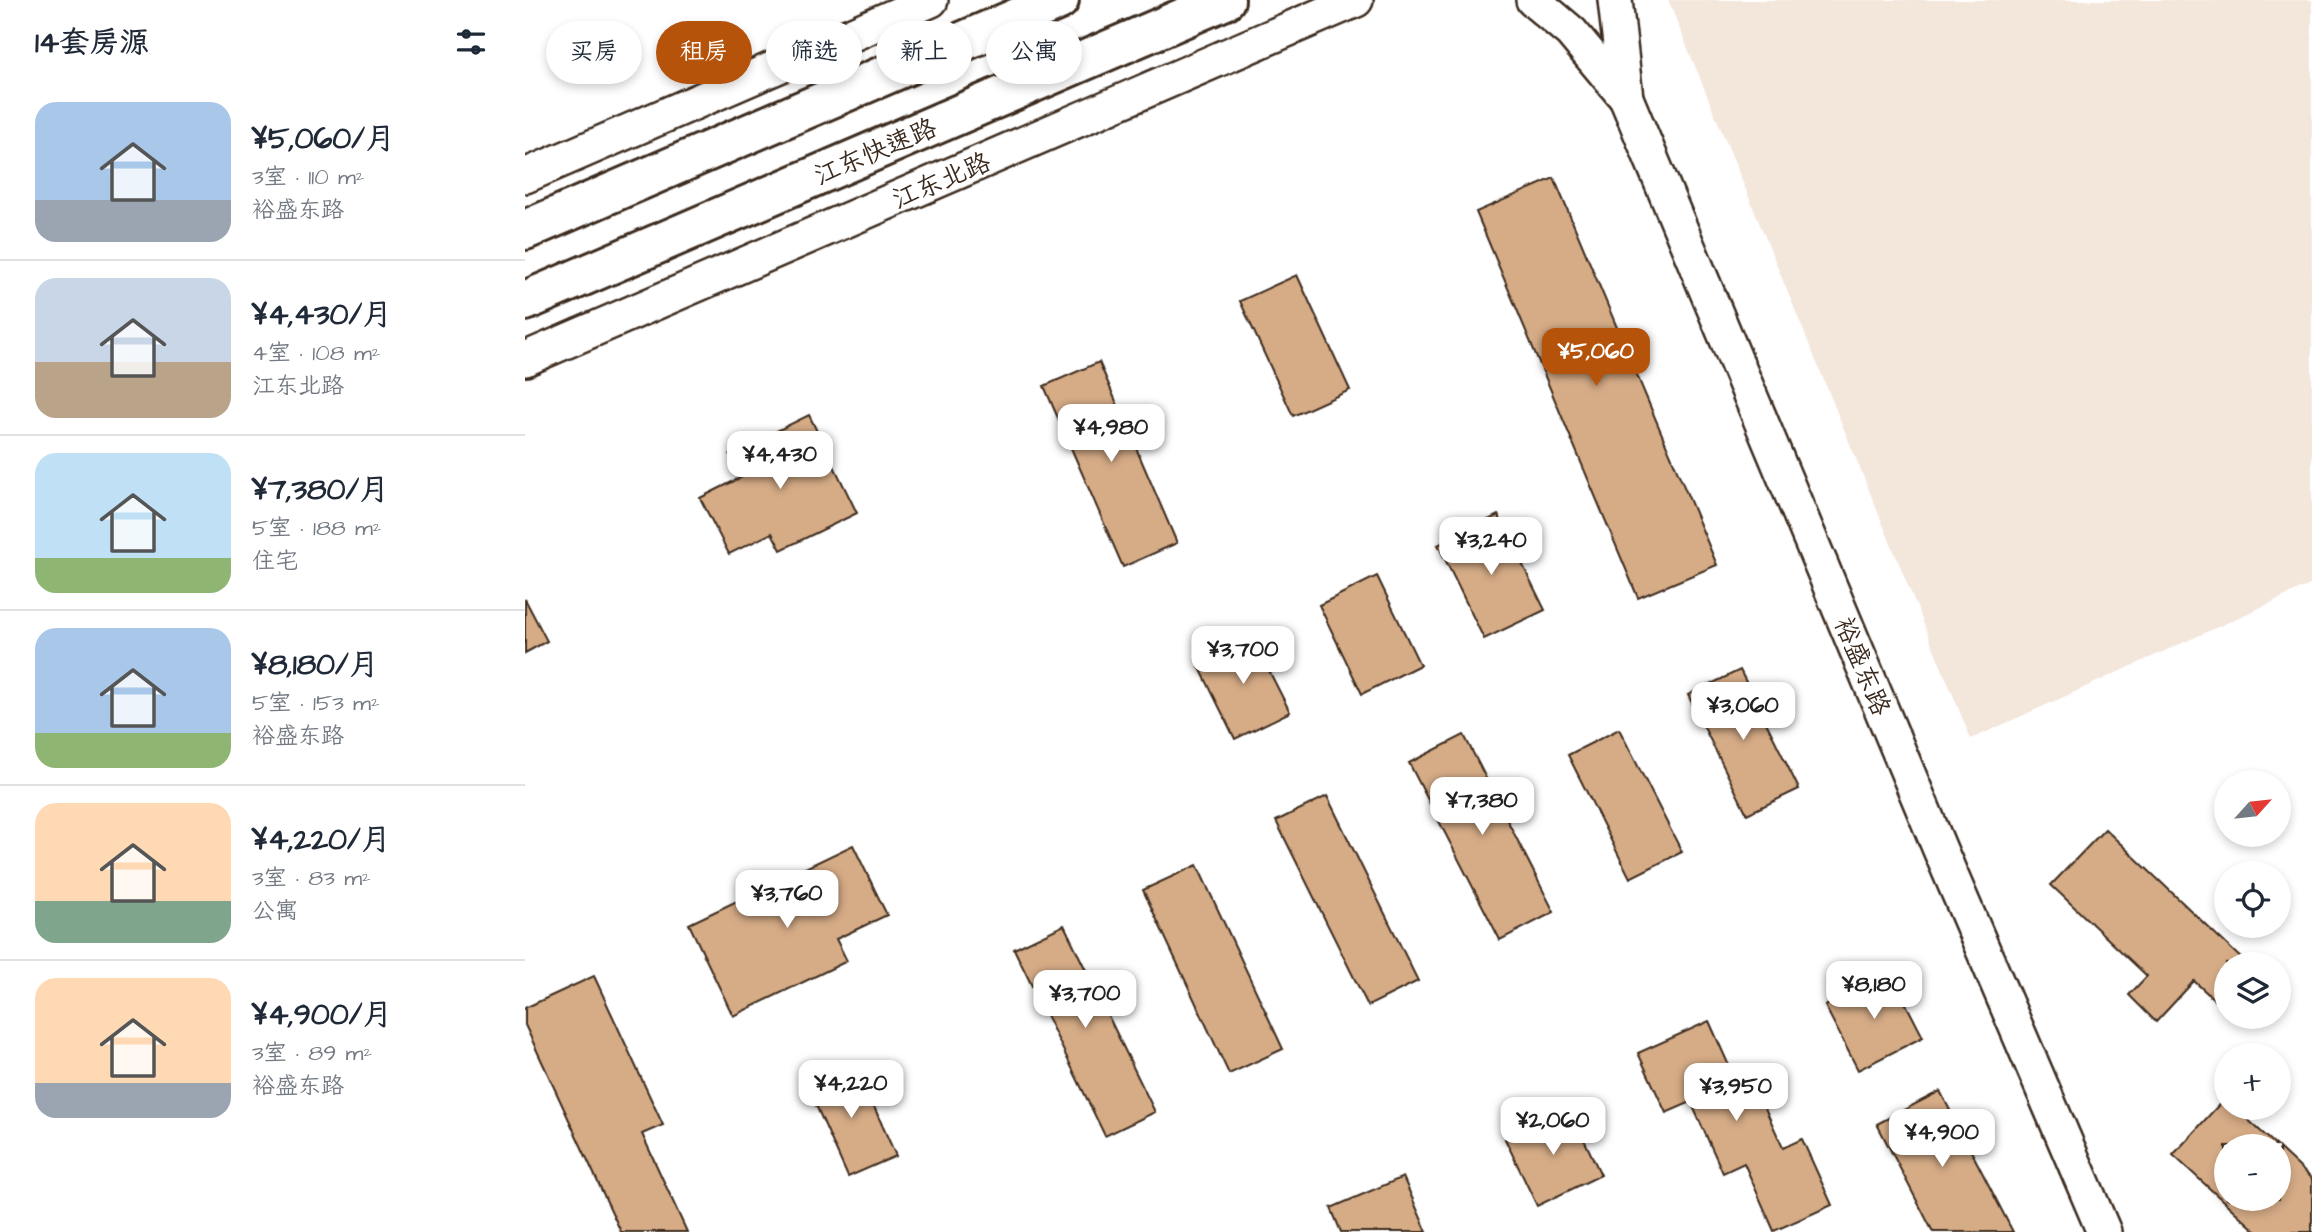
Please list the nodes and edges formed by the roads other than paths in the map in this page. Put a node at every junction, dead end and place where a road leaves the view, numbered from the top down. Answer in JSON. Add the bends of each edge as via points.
{"nodes":[{"id":1,"x":931,"y":0,"type":"edge"},
{"id":2,"x":1059,"y":0,"type":"edge"},
{"id":3,"x":1225,"y":0,"type":"edge"},
{"id":4,"x":1356,"y":0,"type":"edge"},
{"id":5,"x":1534,"y":0,"type":"edge"},
{"id":6,"x":1615,"y":0,"type":"edge"},
{"id":7,"x":895,"y":9,"type":"edge"},
{"id":8,"x":1626,"y":98,"type":"junction"},
{"id":9,"x":525,"y":176,"type":"edge"},
{"id":10,"x":590,"y":202,"type":"junction"},
{"id":11,"x":525,"y":220,"type":"edge"},
{"id":12,"x":525,"y":230,"type":"edge"},
{"id":13,"x":613,"y":263,"type":"junction"},
{"id":14,"x":525,"y":301,"type":"edge"},
{"id":15,"x":525,"y":320,"type":"edge"},
{"id":16,"x":525,"y":359,"type":"edge"},
{"id":17,"x":2104,"y":1232,"type":"edge"}],
"edges":[{"from":1,"to":7,"type":"street"},
{"from":2,"to":10,"type":"highway"},
{"from":3,"to":13,"type":"highway","name":"江东快速路"},
{"from":4,"to":16,"type":"street","name":"江东北路"},
{"from":5,"to":8,"type":"street","name":"裕盛东路","via":[[1571,32]]},
{"from":6,"to":8,"type":"street","name":"裕盛东路"},
{"from":7,"to":9,"type":"street"},
{"from":8,"to":17,"type":"street","name":"裕盛东路"},
{"from":10,"to":11,"type":"highway"},
{"from":10,"to":12,"type":"highway"},
{"from":13,"to":14,"type":"highway","name":"江东快速路"},
{"from":13,"to":15,"type":"highway"}]}
